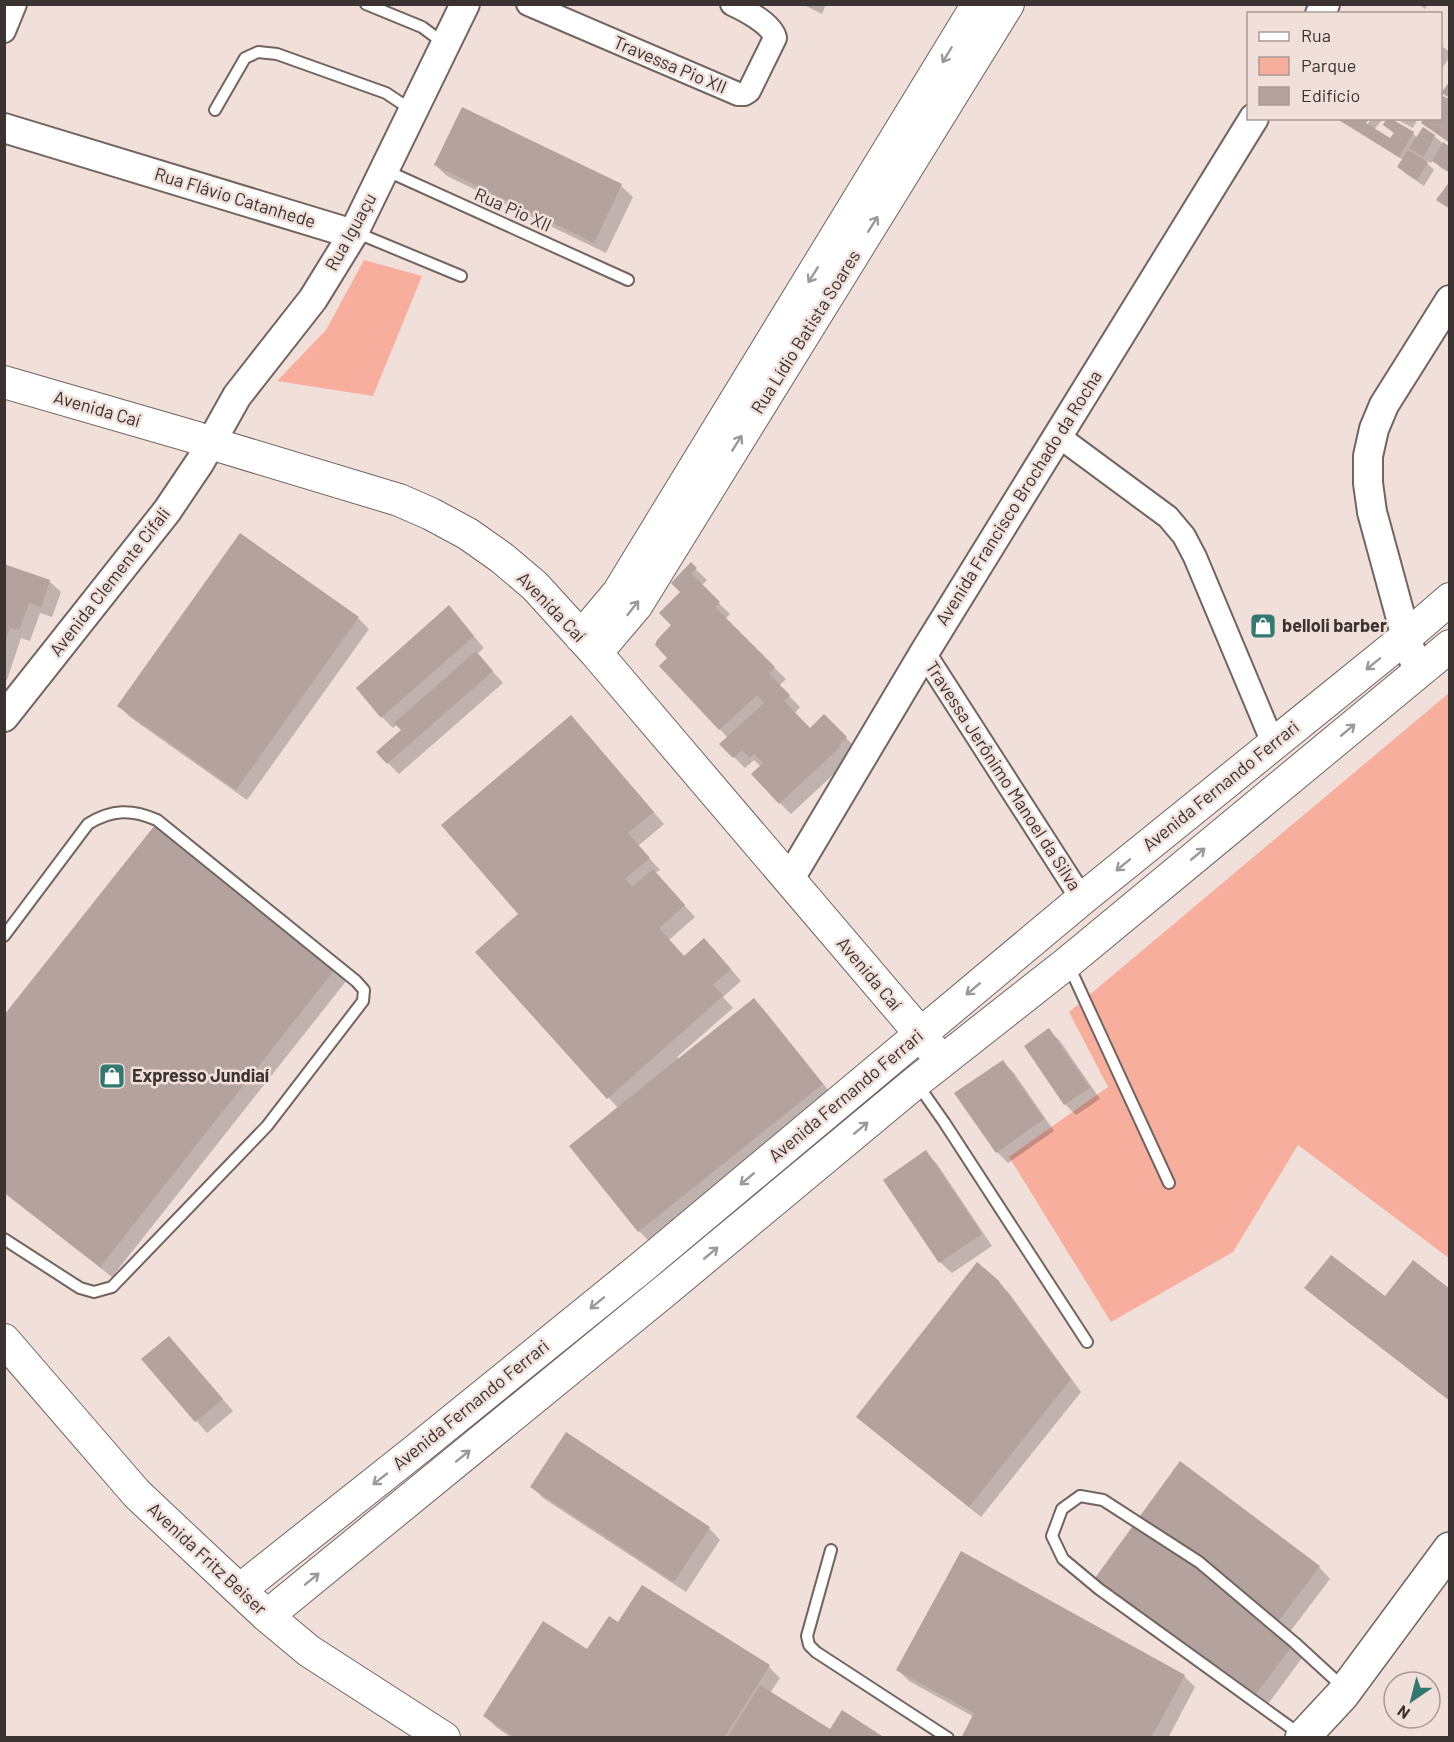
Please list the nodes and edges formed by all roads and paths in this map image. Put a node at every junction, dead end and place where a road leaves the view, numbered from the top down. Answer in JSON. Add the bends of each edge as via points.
{"nodes":[{"id":1,"x":15,"y":4,"type":"edge"},
{"id":2,"x":366,"y":4,"type":"edge"},
{"id":3,"x":465,"y":4,"type":"edge"},
{"id":4,"x":528,"y":4,"type":"edge"},
{"id":5,"x":1008,"y":4,"type":"edge"},
{"id":6,"x":737,"y":7,"type":"edge"},
{"id":7,"x":978,"y":19,"type":"edge"},
{"id":8,"x":4,"y":31,"type":"edge"},
{"id":9,"x":445,"y":44,"type":"junction"},
{"id":10,"x":214,"y":110,"type":"dead end"},
{"id":11,"x":413,"y":111,"type":"junction"},
{"id":12,"x":1253,"y":120,"type":"edge"},
{"id":13,"x":4,"y":128,"type":"edge"},
{"id":14,"x":384,"y":170,"type":"junction"},
{"id":15,"x":353,"y":234,"type":"junction"},
{"id":16,"x":461,"y":276,"type":"dead end"},
{"id":17,"x":628,"y":280,"type":"dead end"},
{"id":18,"x":1449,"y":300,"type":"edge"},
{"id":19,"x":4,"y":382,"type":"edge"},
{"id":20,"x":1057,"y":435,"type":"junction"},
{"id":21,"x":210,"y":443,"type":"junction"},
{"id":22,"x":1449,"y":598,"type":"edge"},
{"id":23,"x":1406,"y":637,"type":"junction"},
{"id":24,"x":588,"y":645,"type":"junction"},
{"id":25,"x":1449,"y":646,"type":"edge"},
{"id":26,"x":924,"y":653,"type":"junction"},
{"id":27,"x":1418,"y":672,"type":"junction"},
{"id":28,"x":4,"y":717,"type":"edge"},
{"id":29,"x":1273,"y":743,"type":"junction"},
{"id":30,"x":789,"y":880,"type":"junction"},
{"id":31,"x":1082,"y":899,"type":"junction"},
{"id":32,"x":4,"y":936,"type":"edge"},
{"id":33,"x":1068,"y":963,"type":"junction"},
{"id":34,"x":920,"y":1033,"type":"junction"},
{"id":35,"x":941,"y":1062,"type":"junction"},
{"id":36,"x":916,"y":1082,"type":"junction"},
{"id":37,"x":1168,"y":1183,"type":"dead end"},
{"id":38,"x":4,"y":1239,"type":"edge"},
{"id":39,"x":642,"y":1267,"type":"junction"},
{"id":40,"x":666,"y":1290,"type":"junction"},
{"id":41,"x":4,"y":1340,"type":"edge"},
{"id":42,"x":1087,"y":1342,"type":"dead end"},
{"id":43,"x":416,"y":1450,"type":"junction"},
{"id":44,"x":437,"y":1477,"type":"junction"},
{"id":45,"x":1449,"y":1549,"type":"edge"},
{"id":46,"x":831,"y":1550,"type":"dead end"},
{"id":47,"x":241,"y":1591,"type":"junction"},
{"id":48,"x":267,"y":1616,"type":"junction"},
{"id":49,"x":1344,"y":1692,"type":"junction"},
{"id":50,"x":444,"y":1737,"type":"edge"},
{"id":51,"x":948,"y":1737,"type":"edge"},
{"id":52,"x":1309,"y":1737,"type":"edge"}],
"edges":[{"from":1,"to":8,"type":"street"},
{"from":2,"to":9,"type":"lane","via":[[422,27]]},
{"from":3,"to":9,"type":"street","name":"Rua Iguaçu"},
{"from":4,"to":6,"type":"street","name":"Travessa Pio XII","via":[[744,94],[775,38],[758,19]]},
{"from":5,"to":7,"type":"main road","name":"Rua Lídio Batista Soares"},
{"from":7,"to":24,"type":"main road","name":"Rua Lídio Batista Soares","via":[[842,251],[675,522],[636,606]]},
{"from":9,"to":11,"type":"street","name":"Rua Iguaçu"},
{"from":10,"to":11,"type":"lane","via":[[245,58],[258,52],[277,54],[386,93]]},
{"from":11,"to":14,"type":"street","name":"Rua Iguaçu"},
{"from":12,"to":20,"type":"street","name":"Avenida Francisco Brochado da Rocha"},
{"from":13,"to":15,"type":"street","name":"Rua Flávio Catanhede"},
{"from":14,"to":15,"type":"street","name":"Rua Iguaçu"},
{"from":14,"to":17,"type":"lane","name":"Rua Pio XII"},
{"from":15,"to":16,"type":"lane","name":"Rua Flávio Catanhede"},
{"from":15,"to":21,"type":"street","name":"Rua Iguaçu","via":[[313,299],[237,396]]},
{"from":18,"to":23,"type":"street","via":[[1384,405],[1368,456],[1372,512]]},
{"from":19,"to":21,"type":"main road","name":"Avenida Caí"},
{"from":20,"to":26,"type":"street","name":"Avenida Francisco Brochado da Rocha"},
{"from":20,"to":29,"type":"street","via":[[1168,518],[1184,536]]},
{"from":21,"to":24,"type":"main road","name":"Avenida Caí","via":[[399,500],[431,514],[502,558],[535,586]]},
{"from":21,"to":28,"type":"street","name":"Avenida Clemente Cifali","via":[[167,511]]},
{"from":22,"to":23,"type":"main road","name":"Avenida Fernando Ferrari"},
{"from":23,"to":27,"type":"street"},
{"from":23,"to":29,"type":"main road","name":"Avenida Fernando Ferrari","one_way":true},
{"from":24,"to":30,"type":"main road","name":"Avenida Caí"},
{"from":25,"to":27,"type":"main road","name":"Avenida Fernando Ferrari"},
{"from":26,"to":30,"type":"street","name":"Avenida Francisco Brochado da Rocha"},
{"from":26,"to":31,"type":"street","name":"Travessa Jerônimo Manoel da Silva"},
{"from":33,"to":27,"type":"main road","name":"Avenida Fernando Ferrari","one_way":true},
{"from":29,"to":31,"type":"main road","name":"Avenida Fernando Ferrari","one_way":true},
{"from":30,"to":34,"type":"main road","name":"Avenida Caí"},
{"from":31,"to":34,"type":"main road","name":"Avenida Fernando Ferrari","one_way":true},
{"from":32,"to":38,"type":"lane","via":[[88,824],[101,816],[141,813],[157,820],[364,990],[363,1001],[267,1126],[112,1287],[94,1292],[80,1288]]},
{"from":33,"to":35,"type":"main road","name":"Avenida Fernando Ferrari"},
{"from":33,"to":37,"type":"lane"},
{"from":34,"to":35,"type":"main road","name":"Avenida Caí"},
{"from":34,"to":39,"type":"main road","name":"Avenida Fernando Ferrari","one_way":true},
{"from":35,"to":36,"type":"main road","name":"Avenida Fernando Ferrari"},
{"from":40,"to":36,"type":"main road","name":"Avenida Fernando Ferrari","one_way":true},
{"from":36,"to":42,"type":"lane"},
{"from":39,"to":40,"type":"main road"},
{"from":39,"to":43,"type":"main road","name":"Avenida Fernando Ferrari","one_way":true},
{"from":44,"to":40,"type":"main road","name":"Avenida Fernando Ferrari","one_way":true},
{"from":41,"to":47,"type":"main road","name":"Avenida Fritz Beiser","via":[[137,1494]]},
{"from":43,"to":44,"type":"main road"},
{"from":43,"to":47,"type":"main road","name":"Avenida Fernando Ferrari","one_way":true},
{"from":48,"to":44,"type":"main road","name":"Avenida Fernando Ferrari","one_way":true},
{"from":45,"to":49,"type":"main road"},
{"from":46,"to":51,"type":"lane","via":[[807,1636],[809,1645]]},
{"from":47,"to":48,"type":"main road","name":"Avenida Fritz Beiser"},
{"from":48,"to":50,"type":"main road","name":"Avenida Fritz Beiser","via":[[309,1651]]},
{"from":49,"to":52,"type":"main road"},
{"from":49,"to":52,"type":"lane","via":[[1295,1643],[1199,1562],[1103,1500],[1080,1496],[1062,1509],[1053,1536],[1063,1558],[1099,1589]]}]}
